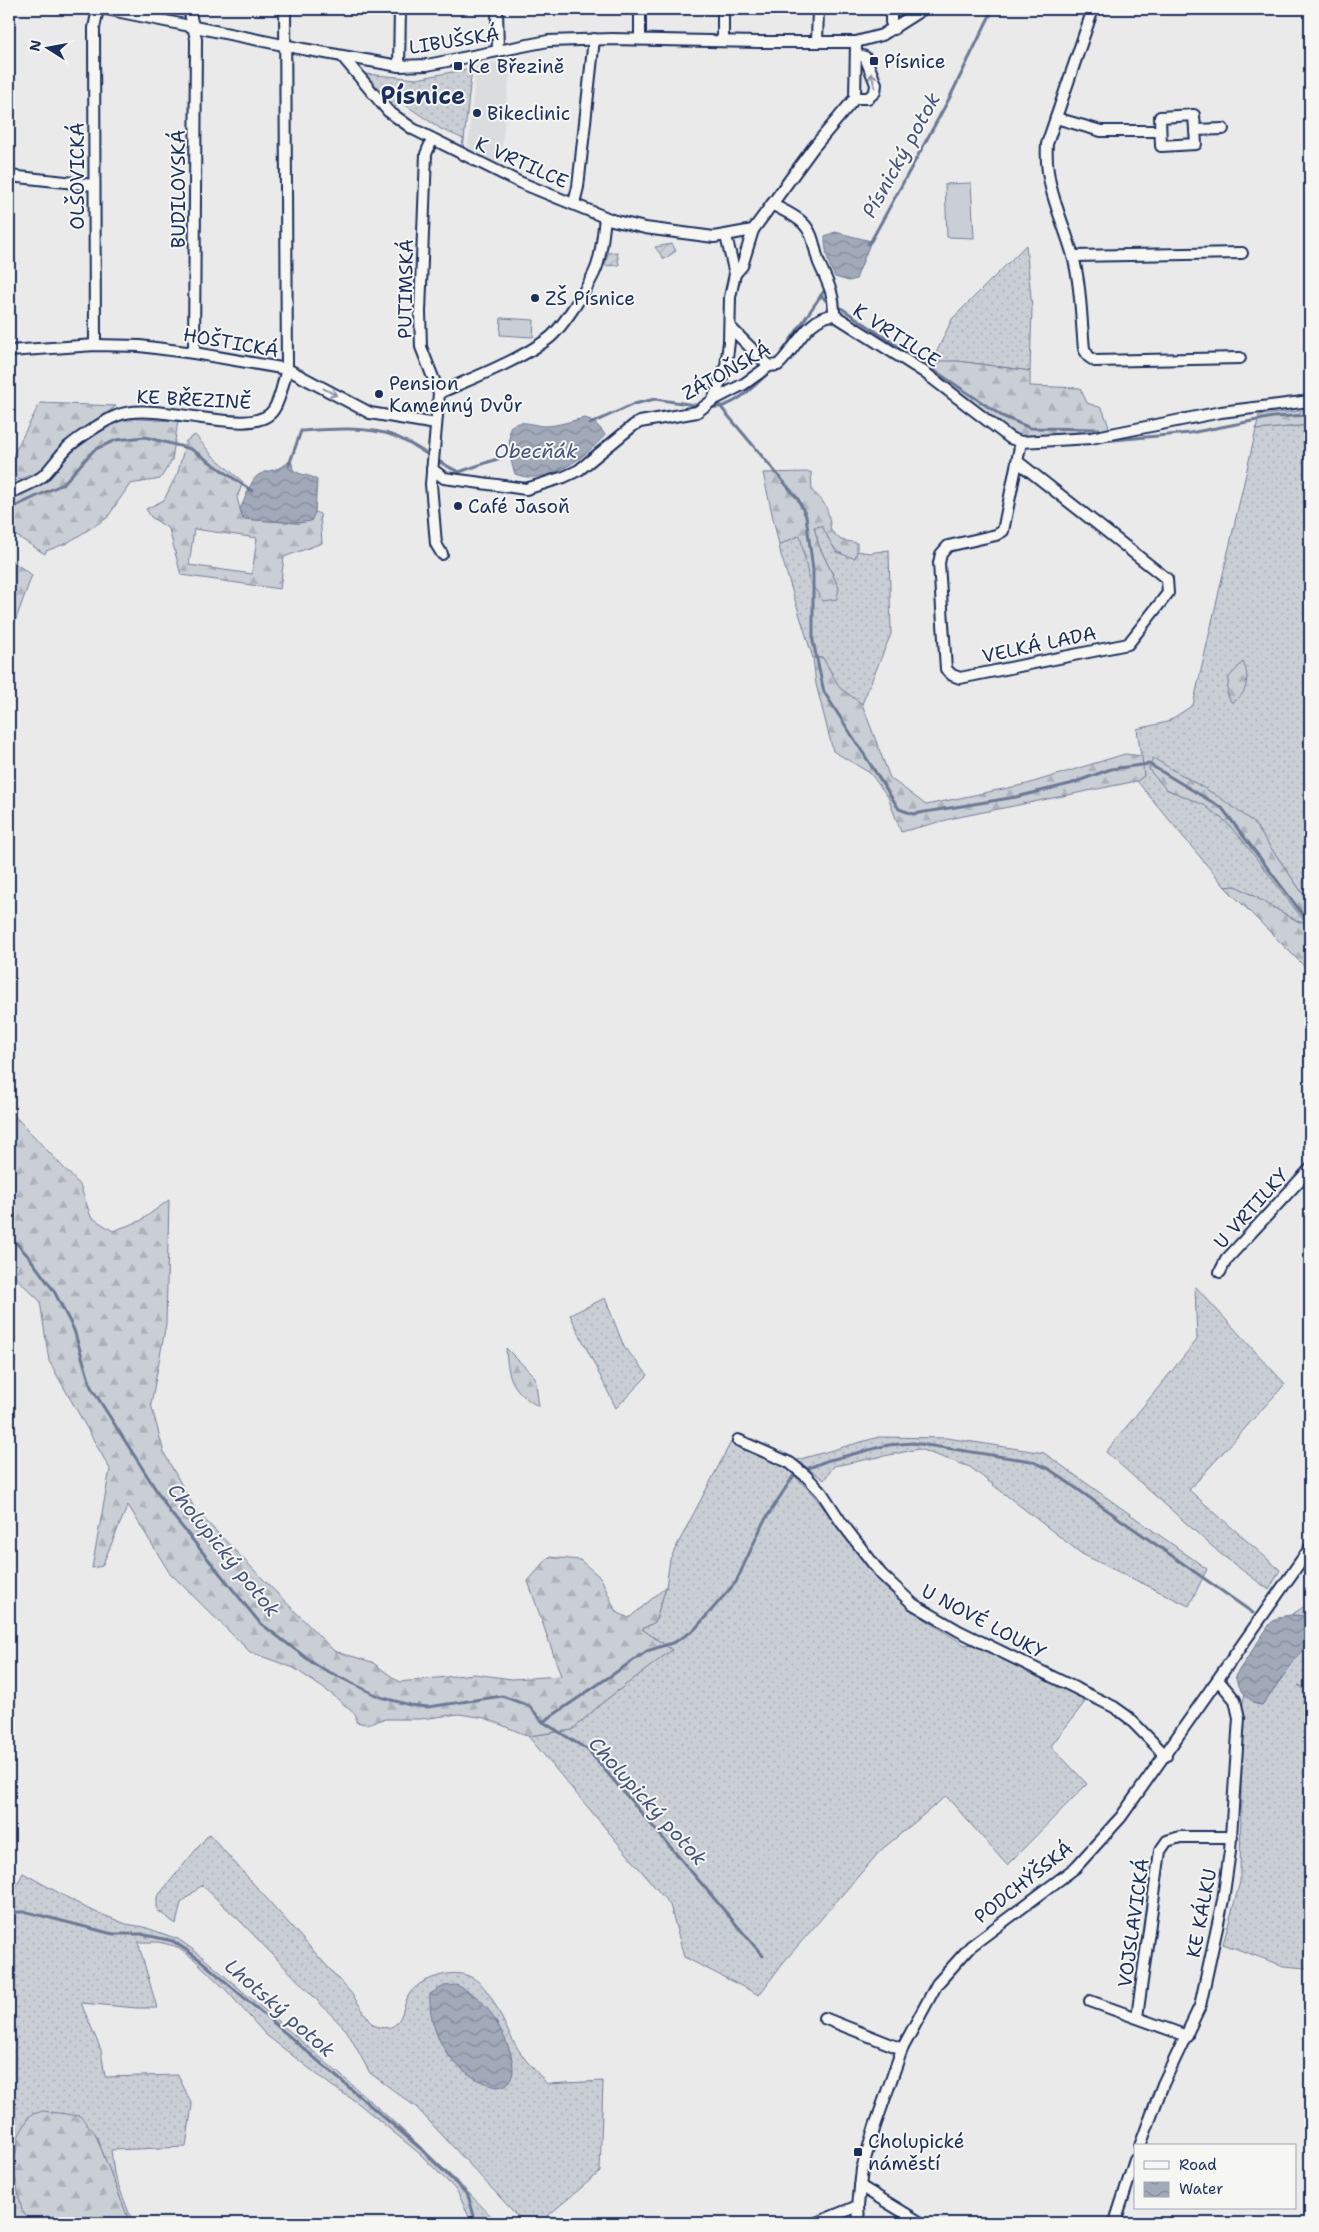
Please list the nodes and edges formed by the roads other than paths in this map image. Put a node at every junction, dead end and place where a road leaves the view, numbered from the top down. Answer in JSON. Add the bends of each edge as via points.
{"nodes":[{"id":1,"x":98,"y":9,"type":"edge"},
{"id":2,"x":106,"y":9,"type":"edge"},
{"id":3,"x":189,"y":9,"type":"edge"},
{"id":4,"x":285,"y":9,"type":"edge"},
{"id":5,"x":400,"y":9,"type":"edge"},
{"id":6,"x":496,"y":9,"type":"edge"},
{"id":7,"x":640,"y":9,"type":"edge"},
{"id":8,"x":723,"y":9,"type":"edge"},
{"id":9,"x":818,"y":9,"type":"edge"},
{"id":10,"x":891,"y":9,"type":"edge"},
{"id":11,"x":923,"y":9,"type":"edge"},
{"id":12,"x":1093,"y":9,"type":"edge"},
{"id":13,"x":193,"y":26,"type":"junction"},
{"id":14,"x":894,"y":28,"type":"junction"},
{"id":15,"x":594,"y":39,"type":"junction"},
{"id":16,"x":640,"y":39,"type":"junction"},
{"id":17,"x":723,"y":41,"type":"junction"},
{"id":18,"x":818,"y":42,"type":"junction"},
{"id":19,"x":856,"y":42,"type":"junction"},
{"id":20,"x":285,"y":45,"type":"junction"},
{"id":21,"x":498,"y":51,"type":"junction"},
{"id":22,"x":856,"y":54,"type":"junction"},
{"id":23,"x":342,"y":56,"type":"junction"},
{"id":24,"x":400,"y":66,"type":"junction"},
{"id":25,"x":856,"y":98,"type":"junction"},
{"id":26,"x":1056,"y":118,"type":"junction"},
{"id":27,"x":1223,"y":129,"type":"dead end"},
{"id":28,"x":1195,"y":130,"type":"junction"},
{"id":29,"x":1160,"y":131,"type":"junction"},
{"id":30,"x":432,"y":140,"type":"junction"},
{"id":31,"x":9,"y":176,"type":"edge"},
{"id":32,"x":94,"y":184,"type":"junction"},
{"id":33,"x":574,"y":203,"type":"junction"},
{"id":34,"x":772,"y":204,"type":"junction"},
{"id":35,"x":606,"y":218,"type":"junction"},
{"id":36,"x":753,"y":230,"type":"junction"},
{"id":37,"x":726,"y":236,"type":"junction"},
{"id":38,"x":1242,"y":253,"type":"dead end"},
{"id":39,"x":1073,"y":256,"type":"junction"},
{"id":40,"x":735,"y":274,"type":"junction"},
{"id":41,"x":834,"y":308,"type":"junction"},
{"id":42,"x":730,"y":327,"type":"junction"},
{"id":43,"x":95,"y":344,"type":"junction"},
{"id":44,"x":9,"y":351,"type":"edge"},
{"id":45,"x":194,"y":353,"type":"junction"},
{"id":46,"x":1240,"y":358,"type":"dead end"},
{"id":47,"x":769,"y":366,"type":"junction"},
{"id":48,"x":287,"y":370,"type":"junction"},
{"id":49,"x":439,"y":393,"type":"junction"},
{"id":50,"x":1310,"y":401,"type":"edge"},
{"id":51,"x":707,"y":405,"type":"junction"},
{"id":52,"x":436,"y":424,"type":"junction"},
{"id":53,"x":1021,"y":442,"type":"junction"},
{"id":54,"x":1017,"y":461,"type":"junction"},
{"id":55,"x":433,"y":463,"type":"junction"},
{"id":56,"x":9,"y":493,"type":"edge"},
{"id":57,"x":442,"y":554,"type":"dead end"},
{"id":58,"x":1310,"y":1168,"type":"edge"},
{"id":59,"x":1220,"y":1272,"type":"dead end"},
{"id":60,"x":738,"y":1440,"type":"dead end"},
{"id":61,"x":1310,"y":1548,"type":"edge"},
{"id":62,"x":1218,"y":1680,"type":"junction"},
{"id":63,"x":1166,"y":1756,"type":"junction"},
{"id":64,"x":1232,"y":1837,"type":"junction"},
{"id":65,"x":1090,"y":2002,"type":"dead end"},
{"id":66,"x":1137,"y":2017,"type":"junction"},
{"id":67,"x":824,"y":2018,"type":"dead end"},
{"id":68,"x":1186,"y":2036,"type":"junction"},
{"id":69,"x":902,"y":2049,"type":"junction"},
{"id":70,"x":1141,"y":2144,"type":"edge"},
{"id":71,"x":1134,"y":2163,"type":"edge"},
{"id":72,"x":860,"y":2186,"type":"junction"},
{"id":73,"x":858,"y":2206,"type":"junction"},
{"id":74,"x":816,"y":2223,"type":"edge"},
{"id":75,"x":859,"y":2223,"type":"edge"},
{"id":76,"x":921,"y":2223,"type":"edge"},
{"id":77,"x":1117,"y":2223,"type":"edge"}],
"edges":[{"from":1,"to":32,"type":"street","name":"OLŠOVICKÁ","via":[[94,28]]},
{"from":2,"to":13,"type":"street","name":"LIBUŠSKÁ"},
{"from":3,"to":13,"type":"street","name":"BUDILOVSKÁ"},
{"from":4,"to":20,"type":"street","name":"KE BŘEZINĚ"},
{"from":5,"to":24,"type":"street"},
{"from":6,"to":21,"type":"street"},
{"from":7,"to":16,"type":"street"},
{"from":8,"to":17,"type":"street"},
{"from":9,"to":18,"type":"street"},
{"from":10,"to":14,"type":"street"},
{"from":11,"to":14,"type":"street","name":"LIBUŠSKÁ"},
{"from":12,"to":26,"type":"street"},
{"from":13,"to":20,"type":"street","name":"LIBUŠSKÁ"},
{"from":13,"to":45,"type":"street","name":"BUDILOVSKÁ","via":[[196,39]]},
{"from":14,"to":19,"type":"street","name":"LIBUŠSKÁ"},
{"from":15,"to":16,"type":"street","name":"LIBUŠSKÁ"},
{"from":15,"to":21,"type":"street","name":"LIBUŠSKÁ","via":[[548,41]]},
{"from":15,"to":33,"type":"street"},
{"from":16,"to":17,"type":"street","name":"LIBUŠSKÁ"},
{"from":17,"to":18,"type":"street","name":"LIBUŠSKÁ"},
{"from":18,"to":19,"type":"street","name":"LIBUŠSKÁ"},
{"from":19,"to":22,"type":"street"},
{"from":20,"to":23,"type":"street","name":"LIBUŠSKÁ"},
{"from":20,"to":48,"type":"street","name":"KE BŘEZINĚ"},
{"from":21,"to":24,"type":"street","name":"LIBUŠSKÁ","via":[[427,65]]},
{"from":22,"to":25,"type":"street"},
{"from":25,"to":22,"type":"street","one_way":true,"via":[[868,98],[875,92],[876,84],[865,57]]},
{"from":23,"to":24,"type":"street","name":"LIBUŠSKÁ"},
{"from":23,"to":30,"type":"street","name":"K VRTILCE","via":[[388,111]]},
{"from":25,"to":34,"type":"street","via":[[813,148]]},
{"from":26,"to":29,"type":"street","via":[[1101,130]]},
{"from":26,"to":39,"type":"street","via":[[1047,144],[1046,165]]},
{"from":27,"to":28,"type":"street"},
{"from":28,"to":29,"type":"street","via":[[1194,115],[1160,117]]},
{"from":28,"to":29,"type":"street","via":[[1196,144],[1161,146]]},
{"from":30,"to":33,"type":"street","name":"K VRTILCE","via":[[519,182]]},
{"from":30,"to":49,"type":"street","name":"PUTIMSKÁ","via":[[426,154],[420,312],[421,347]]},
{"from":31,"to":32,"type":"street"},
{"from":32,"to":43,"type":"street","name":"OLŠOVICKÁ"},
{"from":33,"to":35,"type":"street","name":"K VRTILCE"},
{"from":34,"to":36,"type":"street"},
{"from":34,"to":41,"type":"street","name":"K VRTILCE","via":[[802,222],[811,233],[830,286]]},
{"from":35,"to":37,"type":"street","name":"K VRTILCE","via":[[673,233]]},
{"from":35,"to":49,"type":"street","via":[[597,266],[591,279],[550,338]]},
{"from":36,"to":37,"type":"street","name":"K VRTILCE"},
{"from":36,"to":40,"type":"street","via":[[742,266]]},
{"from":37,"to":40,"type":"street"},
{"from":38,"to":39,"type":"street"},
{"from":39,"to":46,"type":"street","via":[[1084,348],[1088,357],[1111,361]]},
{"from":40,"to":42,"type":"street","via":[[730,297]]},
{"from":41,"to":47,"type":"street","name":"ZÁTOŇSKÁ","via":[[816,321],[778,365]]},
{"from":41,"to":53,"type":"street","name":"K VRTILCE","via":[[1010,438]]},
{"from":42,"to":47,"type":"street"},
{"from":42,"to":51,"type":"street","via":[[726,366]]},
{"from":43,"to":44,"type":"street","name":"HOŠTICKÁ"},
{"from":43,"to":45,"type":"street","name":"HOŠTICKÁ"},
{"from":45,"to":48,"type":"street","name":"HOŠTICKÁ"},
{"from":47,"to":51,"type":"street","name":"ZÁTOŇSKÁ","via":[[736,390]]},
{"from":48,"to":52,"type":"street","name":"HOŠTICKÁ","one_way":true,"via":[[370,413]]},
{"from":48,"to":56,"type":"street","name":"KE BŘEZINĚ","via":[[274,409],[265,418],[226,422],[133,410],[116,416],[68,447],[42,476]]},
{"from":49,"to":52,"type":"street","name":"PUTIMSKÁ"},
{"from":50,"to":53,"type":"street","via":[[1221,412],[1091,438]]},
{"from":51,"to":55,"type":"street","name":"ZÁTOŇSKÁ","via":[[684,415],[640,422],[579,470],[526,489],[444,478]]},
{"from":52,"to":55,"type":"street","name":"PUTIMSKÁ"},
{"from":53,"to":54,"type":"street","name":"VELKÁ LADA"},
{"from":54,"to":54,"type":"street","name":"VELKÁ LADA","via":[[1167,579],[1168,593],[1128,644],[960,678],[946,669],[941,554],[948,546],[1003,532]]},
{"from":55,"to":57,"type":"street","name":"PUTIMSKÁ","via":[[431,504],[436,544]]},
{"from":58,"to":59,"type":"street","name":"U VRTILKY","via":[[1226,1260]]},
{"from":60,"to":63,"type":"street","name":"U NOVÉ LOUKY","via":[[783,1460],[806,1476],[881,1574],[913,1604],[960,1631],[1114,1707]]},
{"from":61,"to":62,"type":"street","name":"PODCHÝŠSKÁ"},
{"from":62,"to":63,"type":"street","name":"PODCHÝŠSKÁ"},
{"from":62,"to":64,"type":"street","name":"KE KÁLKU","via":[[1235,1700],[1239,1718]]},
{"from":63,"to":69,"type":"street","name":"PODCHÝŠSKÁ","via":[[1121,1817],[1075,1868],[971,1946],[937,1984]]},
{"from":64,"to":66,"type":"street","name":"VOJSLAVICKÁ","via":[[1180,1837],[1167,1841],[1160,1851]]},
{"from":64,"to":68,"type":"street","name":"KE KÁLKU","via":[[1223,1900],[1200,2006]]},
{"from":65,"to":66,"type":"street","name":"VOJSLAVICKÁ"},
{"from":66,"to":68,"type":"street","name":"VOJSLAVICKÁ"},
{"from":67,"to":69,"type":"street"},
{"from":68,"to":70,"type":"street","name":"KE KÁLKU","via":[[1163,2084]]},
{"from":69,"to":72,"type":"street","name":"PODCHÝŠSKÁ","via":[[875,2126]]},
{"from":71,"to":77,"type":"street"},
{"from":72,"to":73,"type":"street","name":"PODCHÝŠSKÁ"},
{"from":72,"to":76,"type":"street"},
{"from":73,"to":74,"type":"street"},
{"from":73,"to":75,"type":"street","name":"PODCHÝŠSKÁ"}]}
